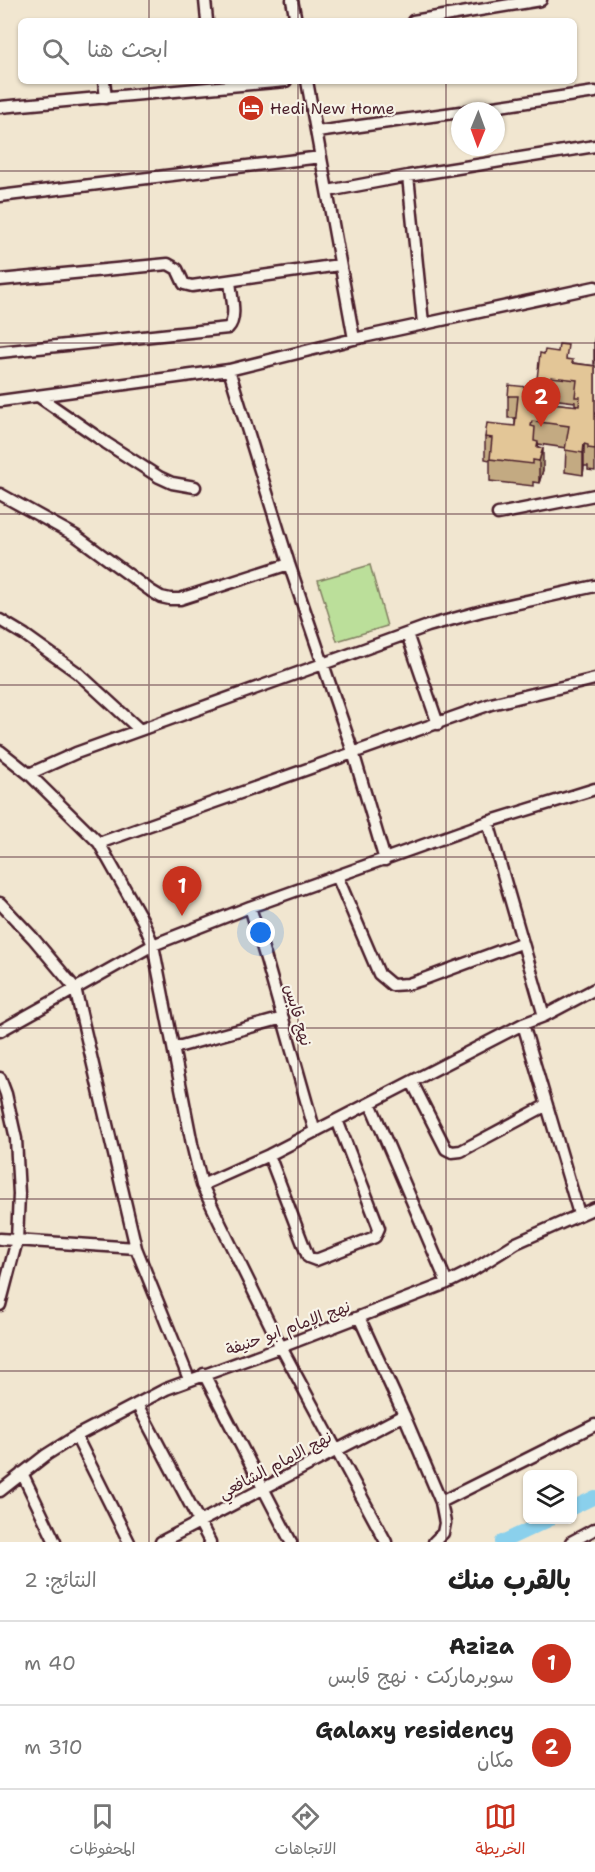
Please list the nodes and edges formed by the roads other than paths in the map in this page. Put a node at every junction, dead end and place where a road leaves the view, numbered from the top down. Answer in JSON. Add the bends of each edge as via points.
{"nodes":[{"id":1,"x":205,"y":0,"type":"edge"},
{"id":2,"x":292,"y":0,"type":"edge"},
{"id":3,"x":542,"y":0,"type":"edge"},
{"id":4,"x":207,"y":18,"type":"edge"},
{"id":5,"x":295,"y":18,"type":"edge"},
{"id":6,"x":431,"y":18,"type":"edge"},
{"id":7,"x":104,"y":84,"type":"edge"},
{"id":8,"x":211,"y":84,"type":"edge"},
{"id":9,"x":308,"y":84,"type":"edge"},
{"id":10,"x":595,"y":92,"type":"edge"},
{"id":11,"x":106,"y":98,"type":"junction"},
{"id":12,"x":505,"y":105,"type":"edge"},
{"id":13,"x":0,"y":107,"type":"edge"},
{"id":14,"x":451,"y":113,"type":"edge"},
{"id":15,"x":317,"y":132,"type":"junction"},
{"id":16,"x":595,"y":146,"type":"edge"},
{"id":17,"x":321,"y":157,"type":"junction"},
{"id":18,"x":408,"y":176,"type":"junction"},
{"id":19,"x":328,"y":191,"type":"junction"},
{"id":20,"x":0,"y":196,"type":"edge"},
{"id":21,"x":339,"y":264,"type":"junction"},
{"id":22,"x":0,"y":280,"type":"edge"},
{"id":23,"x":230,"y":281,"type":"junction"},
{"id":24,"x":595,"y":287,"type":"edge"},
{"id":25,"x":423,"y":323,"type":"junction"},
{"id":26,"x":354,"y":339,"type":"junction"},
{"id":27,"x":0,"y":352,"type":"edge"},
{"id":28,"x":229,"y":370,"type":"junction"},
{"id":29,"x":38,"y":396,"type":"junction"},
{"id":30,"x":0,"y":401,"type":"edge"},
{"id":31,"x":195,"y":487,"type":"dead end"},
{"id":32,"x":0,"y":494,"type":"edge"},
{"id":33,"x":595,"y":495,"type":"edge"},
{"id":34,"x":498,"y":514,"type":"dead end"},
{"id":35,"x":290,"y":564,"type":"junction"},
{"id":36,"x":595,"y":586,"type":"edge"},
{"id":37,"x":0,"y":620,"type":"edge"},
{"id":38,"x":407,"y":634,"type":"junction"},
{"id":39,"x":323,"y":664,"type":"junction"},
{"id":40,"x":595,"y":679,"type":"edge"},
{"id":41,"x":438,"y":724,"type":"junction"},
{"id":42,"x":140,"y":730,"type":"junction"},
{"id":43,"x":0,"y":751,"type":"edge"},
{"id":44,"x":353,"y":752,"type":"junction"},
{"id":45,"x":29,"y":774,"type":"junction"},
{"id":46,"x":595,"y":789,"type":"edge"},
{"id":47,"x":488,"y":822,"type":"junction"},
{"id":48,"x":99,"y":843,"type":"junction"},
{"id":49,"x":385,"y":860,"type":"junction"},
{"id":50,"x":337,"y":876,"type":"junction"},
{"id":51,"x":0,"y":903,"type":"edge"},
{"id":52,"x":250,"y":908,"type":"junction"},
{"id":53,"x":521,"y":942,"type":"junction"},
{"id":54,"x":153,"y":945,"type":"junction"},
{"id":55,"x":75,"y":988,"type":"junction"},
{"id":56,"x":595,"y":989,"type":"edge"},
{"id":57,"x":544,"y":1017,"type":"junction"},
{"id":58,"x":283,"y":1018,"type":"junction"},
{"id":59,"x":523,"y":1024,"type":"junction"},
{"id":60,"x":0,"y":1031,"type":"edge"},
{"id":61,"x":174,"y":1048,"type":"junction"},
{"id":62,"x":0,"y":1078,"type":"edge"},
{"id":63,"x":412,"y":1082,"type":"junction"},
{"id":64,"x":370,"y":1103,"type":"junction"},
{"id":65,"x":547,"y":1105,"type":"junction"},
{"id":66,"x":337,"y":1120,"type":"junction"},
{"id":67,"x":315,"y":1132,"type":"junction"},
{"id":68,"x":269,"y":1155,"type":"junction"},
{"id":69,"x":202,"y":1185,"type":"junction"},
{"id":70,"x":595,"y":1208,"type":"edge"},
{"id":71,"x":579,"y":1214,"type":"junction"},
{"id":72,"x":0,"y":1239,"type":"edge"},
{"id":73,"x":17,"y":1240,"type":"junction"},
{"id":74,"x":136,"y":1248,"type":"junction"},
{"id":75,"x":447,"y":1282,"type":"junction"},
{"id":76,"x":0,"y":1305,"type":"edge"},
{"id":77,"x":359,"y":1317,"type":"junction"},
{"id":78,"x":281,"y":1347,"type":"junction"},
{"id":79,"x":204,"y":1374,"type":"junction"},
{"id":80,"x":189,"y":1379,"type":"junction"},
{"id":81,"x":137,"y":1404,"type":"junction"},
{"id":82,"x":404,"y":1415,"type":"junction"},
{"id":83,"x":595,"y":1425,"type":"edge"},
{"id":84,"x":76,"y":1436,"type":"junction"},
{"id":85,"x":336,"y":1450,"type":"junction"},
{"id":86,"x":22,"y":1473,"type":"junction"},
{"id":87,"x":262,"y":1489,"type":"junction"},
{"id":88,"x":0,"y":1491,"type":"edge"},
{"id":89,"x":441,"y":1502,"type":"junction"},
{"id":90,"x":199,"y":1521,"type":"junction"},
{"id":91,"x":595,"y":1529,"type":"edge"},
{"id":92,"x":55,"y":1542,"type":"edge"},
{"id":93,"x":129,"y":1542,"type":"edge"},
{"id":94,"x":161,"y":1542,"type":"edge"},
{"id":95,"x":210,"y":1542,"type":"edge"},
{"id":96,"x":291,"y":1542,"type":"edge"},
{"id":97,"x":386,"y":1542,"type":"edge"},
{"id":98,"x":434,"y":1542,"type":"edge"},
{"id":99,"x":571,"y":1542,"type":"edge"}],
"edges":[{"from":1,"to":4,"type":"street"},
{"from":2,"to":5,"type":"street"},
{"from":3,"to":6,"type":"street"},
{"from":7,"to":11,"type":"street"},
{"from":8,"to":11,"type":"street"},
{"from":9,"to":15,"type":"street"},
{"from":10,"to":12,"type":"street"},
{"from":11,"to":13,"type":"street"},
{"from":14,"to":15,"type":"street"},
{"from":15,"to":17,"type":"street"},
{"from":16,"to":18,"type":"street"},
{"from":17,"to":19,"type":"street"},
{"from":17,"to":20,"type":"street"},
{"from":18,"to":19,"type":"street"},
{"from":18,"to":25,"type":"street"},
{"from":19,"to":21,"type":"street"},
{"from":21,"to":23,"type":"street"},
{"from":21,"to":26,"type":"street"},
{"from":22,"to":23,"type":"street","via":[[168,264],[177,269],[187,286]]},
{"from":23,"to":27,"type":"street","via":[[233,322],[228,328]]},
{"from":24,"to":25,"type":"street"},
{"from":25,"to":26,"type":"street"},
{"from":26,"to":28,"type":"street"},
{"from":28,"to":29,"type":"street"},
{"from":28,"to":35,"type":"street"},
{"from":29,"to":30,"type":"street"},
{"from":29,"to":31,"type":"street","via":[[159,477]]},
{"from":32,"to":35,"type":"street","via":[[76,536],[151,591],[170,599]]},
{"from":33,"to":34,"type":"street"},
{"from":35,"to":39,"type":"street"},
{"from":36,"to":38,"type":"street","via":[[483,611]]},
{"from":37,"to":42,"type":"street","via":[[78,673]]},
{"from":38,"to":39,"type":"street"},
{"from":38,"to":41,"type":"street"},
{"from":39,"to":42,"type":"street"},
{"from":39,"to":44,"type":"street"},
{"from":40,"to":41,"type":"street","via":[[491,704]]},
{"from":41,"to":44,"type":"street"},
{"from":42,"to":45,"type":"street"},
{"from":43,"to":45,"type":"street"},
{"from":44,"to":48,"type":"street"},
{"from":44,"to":49,"type":"street"},
{"from":45,"to":48,"type":"street"},
{"from":46,"to":47,"type":"street"},
{"from":47,"to":49,"type":"street"},
{"from":47,"to":53,"type":"street"},
{"from":48,"to":54,"type":"street"},
{"from":49,"to":50,"type":"street"},
{"from":50,"to":52,"type":"street"},
{"from":50,"to":53,"type":"street","via":[[380,974],[392,985],[408,984]]},
{"from":51,"to":55,"type":"street"},
{"from":52,"to":54,"type":"street"},
{"from":52,"to":58,"type":"street","name":"نهج قابس"},
{"from":53,"to":57,"type":"street"},
{"from":54,"to":55,"type":"street"},
{"from":54,"to":61,"type":"street"},
{"from":55,"to":60,"type":"street"},
{"from":55,"to":74,"type":"street"},
{"from":56,"to":57,"type":"street"},
{"from":57,"to":59,"type":"street"},
{"from":58,"to":61,"type":"street"},
{"from":58,"to":67,"type":"street","name":"نهج قابس"},
{"from":59,"to":63,"type":"street"},
{"from":59,"to":65,"type":"street"},
{"from":61,"to":69,"type":"street"},
{"from":62,"to":73,"type":"street","via":[[16,1139]]},
{"from":63,"to":64,"type":"street"},
{"from":63,"to":65,"type":"street","via":[[446,1149],[452,1152],[461,1151]]},
{"from":64,"to":66,"type":"street"},
{"from":64,"to":75,"type":"street"},
{"from":65,"to":71,"type":"street"},
{"from":66,"to":67,"type":"street"},
{"from":66,"to":68,"type":"street","via":[[379,1228],[375,1237],[316,1260],[309,1257]]},
{"from":67,"to":68,"type":"street"},
{"from":68,"to":69,"type":"street"},
{"from":69,"to":78,"type":"street"},
{"from":70,"to":71,"type":"street","name":"نهج الإمام ابو حنيفة"},
{"from":71,"to":75,"type":"street","name":"نهج الإمام ابو حنيفة","via":[[516,1243]]},
{"from":72,"to":73,"type":"street"},
{"from":73,"to":74,"type":"street"},
{"from":73,"to":76,"type":"street"},
{"from":74,"to":80,"type":"street"},
{"from":75,"to":77,"type":"street","name":"نهج الإمام ابو حنيفة"},
{"from":77,"to":78,"type":"street","name":"نهج الإمام ابو حنيفة"},
{"from":77,"to":82,"type":"street"},
{"from":78,"to":79,"type":"street","name":"نهج الإمام ابو حنيفة"},
{"from":78,"to":85,"type":"street"},
{"from":79,"to":80,"type":"street","name":"نهج الإمام ابو حنيفة"},
{"from":79,"to":87,"type":"street"},
{"from":80,"to":81,"type":"street","name":"نهج الإمام ابو حنيفة"},
{"from":81,"to":84,"type":"street","name":"نهج الإمام ابو حنيفة"},
{"from":81,"to":90,"type":"street"},
{"from":82,"to":85,"type":"street","name":"نهج الامام الشافعي"},
{"from":82,"to":89,"type":"street"},
{"from":83,"to":89,"type":"street"},
{"from":84,"to":86,"type":"street","name":"نهج الإمام ابو حنيفة"},
{"from":84,"to":93,"type":"street"},
{"from":85,"to":87,"type":"street","name":"نهج الامام الشافعي"},
{"from":85,"to":97,"type":"street"},
{"from":86,"to":88,"type":"street","name":"نهج الإمام ابو حنيفة"},
{"from":86,"to":92,"type":"street"},
{"from":87,"to":90,"type":"street","name":"نهج الامام الشافعي"},
{"from":87,"to":96,"type":"street"},
{"from":89,"to":98,"type":"street","via":[[445,1523]]},
{"from":90,"to":94,"type":"street","name":"نهج الامام الشافعي"},
{"from":90,"to":95,"type":"street"},
{"from":91,"to":99,"type":"street"}]}
